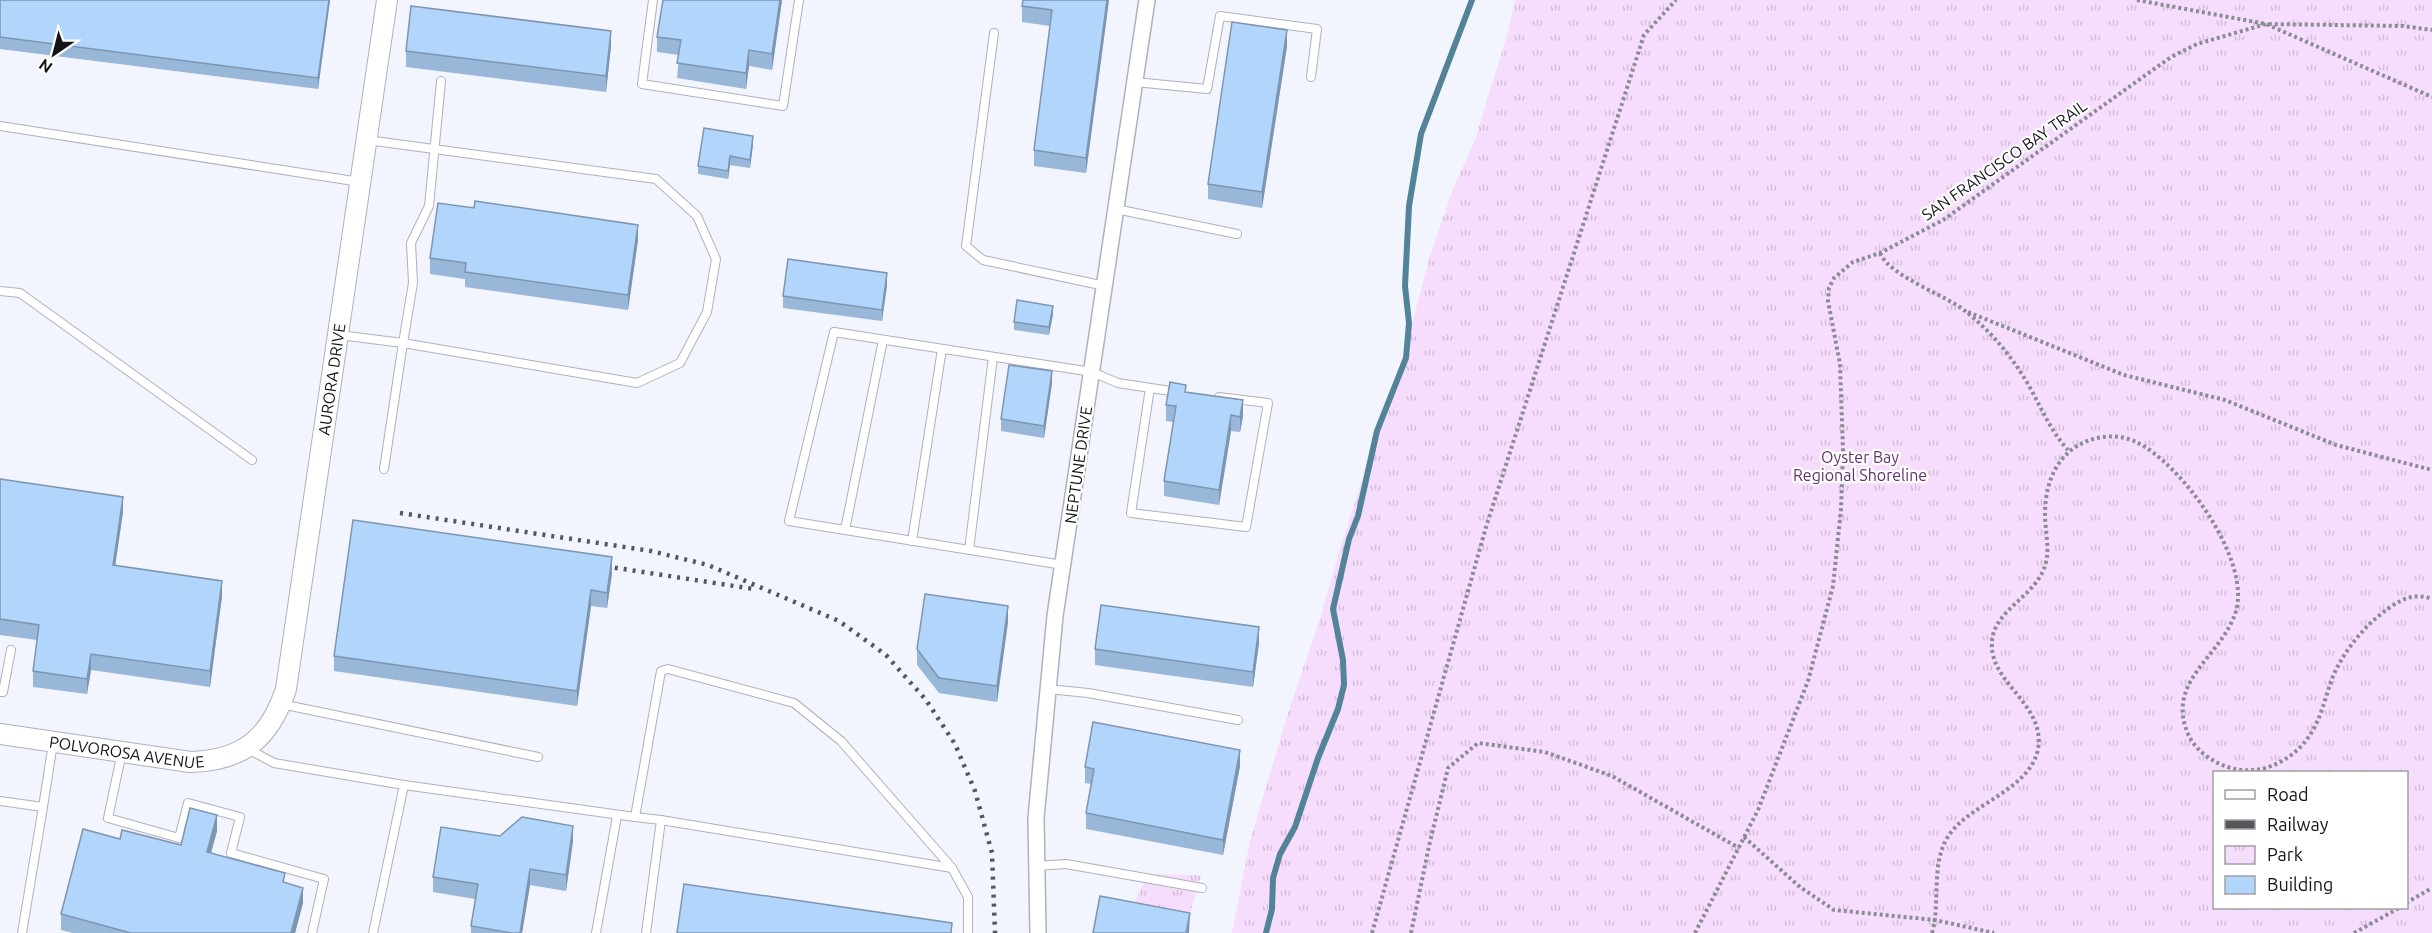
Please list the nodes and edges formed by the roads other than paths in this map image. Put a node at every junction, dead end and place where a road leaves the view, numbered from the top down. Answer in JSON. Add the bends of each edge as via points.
{"nodes":[{"id":1,"x":387,"y":0,"type":"edge"},
{"id":2,"x":653,"y":0,"type":"edge"},
{"id":3,"x":799,"y":0,"type":"edge"},
{"id":4,"x":1147,"y":0,"type":"edge"},
{"id":5,"x":994,"y":33,"type":"dead end"},
{"id":6,"x":1311,"y":77,"type":"dead end"},
{"id":7,"x":441,"y":81,"type":"dead end"},
{"id":8,"x":1135,"y":82,"type":"junction"},
{"id":9,"x":0,"y":126,"type":"edge"},
{"id":10,"x":366,"y":139,"type":"junction"},
{"id":11,"x":435,"y":150,"type":"junction"},
{"id":12,"x":360,"y":182,"type":"junction"},
{"id":13,"x":1116,"y":209,"type":"junction"},
{"id":14,"x":1237,"y":234,"type":"dead end"},
{"id":15,"x":1104,"y":286,"type":"junction"},
{"id":16,"x":0,"y":291,"type":"edge"},
{"id":17,"x":338,"y":335,"type":"junction"},
{"id":18,"x":883,"y":340,"type":"junction"},
{"id":19,"x":403,"y":343,"type":"junction"},
{"id":20,"x":942,"y":349,"type":"junction"},
{"id":21,"x":993,"y":357,"type":"junction"},
{"id":22,"x":1092,"y":372,"type":"junction"},
{"id":23,"x":1150,"y":388,"type":"junction"},
{"id":24,"x":1185,"y":393,"type":"edge"},
{"id":25,"x":1209,"y":396,"type":"edge"},
{"id":26,"x":252,"y":460,"type":"dead end"},
{"id":27,"x":384,"y":470,"type":"dead end"},
{"id":28,"x":845,"y":530,"type":"junction"},
{"id":29,"x":912,"y":541,"type":"junction"},
{"id":30,"x":969,"y":550,"type":"junction"},
{"id":31,"x":1063,"y":565,"type":"junction"},
{"id":32,"x":11,"y":650,"type":"dead end"},
{"id":33,"x":1048,"y":689,"type":"junction"},
{"id":34,"x":0,"y":692,"type":"edge"},
{"id":35,"x":281,"y":704,"type":"junction"},
{"id":36,"x":1238,"y":720,"type":"dead end"},
{"id":37,"x":0,"y":734,"type":"edge"},
{"id":38,"x":53,"y":742,"type":"junction"},
{"id":39,"x":247,"y":746,"type":"junction"},
{"id":40,"x":122,"y":752,"type":"junction"},
{"id":41,"x":538,"y":757,"type":"dead end"},
{"id":42,"x":404,"y":785,"type":"junction"},
{"id":43,"x":0,"y":801,"type":"edge"},
{"id":44,"x":43,"y":807,"type":"junction"},
{"id":45,"x":617,"y":816,"type":"junction"},
{"id":46,"x":636,"y":817,"type":"junction"},
{"id":47,"x":661,"y":820,"type":"junction"},
{"id":48,"x":1037,"y":866,"type":"junction"},
{"id":49,"x":952,"y":868,"type":"junction"},
{"id":50,"x":1202,"y":888,"type":"dead end"},
{"id":51,"x":22,"y":933,"type":"edge"},
{"id":52,"x":312,"y":933,"type":"edge"},
{"id":53,"x":374,"y":933,"type":"edge"},
{"id":54,"x":596,"y":933,"type":"edge"},
{"id":55,"x":646,"y":933,"type":"edge"},
{"id":56,"x":968,"y":933,"type":"edge"},
{"id":57,"x":1038,"y":933,"type":"edge"}],
"edges":[{"from":1,"to":10,"type":"street","name":"AURORA DRIVE"},
{"from":2,"to":3,"type":"lane","via":[[642,84],[783,106]]},
{"from":4,"to":8,"type":"street","name":"NEPTUNE DRIVE"},
{"from":5,"to":15,"type":"lane","via":[[966,246],[983,260]]},
{"from":6,"to":8,"type":"lane","via":[[1317,29],[1220,16],[1208,89]]},
{"from":7,"to":11,"type":"lane"},
{"from":8,"to":13,"type":"street","name":"NEPTUNE DRIVE"},
{"from":9,"to":12,"type":"lane"},
{"from":10,"to":11,"type":"lane"},
{"from":10,"to":12,"type":"street","name":"AURORA DRIVE"},
{"from":11,"to":19,"type":"lane","via":[[429,206],[411,243],[413,283]]},
{"from":11,"to":19,"type":"lane","via":[[656,179],[697,216],[716,260],[707,312],[680,363],[637,382]]},
{"from":12,"to":17,"type":"street","name":"AURORA DRIVE"},
{"from":13,"to":14,"type":"lane"},
{"from":13,"to":15,"type":"street","name":"NEPTUNE DRIVE"},
{"from":15,"to":22,"type":"street","name":"NEPTUNE DRIVE"},
{"from":16,"to":26,"type":"lane","via":[[20,292]]},
{"from":17,"to":19,"type":"lane"},
{"from":17,"to":35,"type":"street","name":"AURORA DRIVE"},
{"from":18,"to":20,"type":"lane"},
{"from":18,"to":28,"type":"lane"},
{"from":18,"to":28,"type":"lane","via":[[834,332],[789,521]]},
{"from":19,"to":27,"type":"lane"},
{"from":20,"to":21,"type":"lane"},
{"from":20,"to":29,"type":"lane"},
{"from":21,"to":22,"type":"lane"},
{"from":21,"to":30,"type":"lane"},
{"from":22,"to":23,"type":"lane","via":[[1118,383]]},
{"from":22,"to":31,"type":"street","name":"NEPTUNE DRIVE"},
{"from":23,"to":24,"type":"lane"},
{"from":23,"to":25,"type":"lane","via":[[1131,513],[1246,527],[1268,403]]},
{"from":28,"to":29,"type":"lane"},
{"from":29,"to":30,"type":"lane"},
{"from":30,"to":31,"type":"lane"},
{"from":31,"to":33,"type":"street","name":"NEPTUNE DRIVE"},
{"from":32,"to":34,"type":"lane"},
{"from":33,"to":36,"type":"lane"},
{"from":33,"to":48,"type":"street","name":"NEPTUNE DRIVE","via":[[1036,818]]},
{"from":35,"to":39,"type":"street","name":"AURORA DRIVE","via":[[268,729]]},
{"from":35,"to":41,"type":"lane"},
{"from":37,"to":38,"type":"street","name":"POLVOROSA AVENUE"},
{"from":38,"to":40,"type":"street","name":"POLVOROSA AVENUE"},
{"from":38,"to":44,"type":"lane"},
{"from":39,"to":40,"type":"street","name":"POLVOROSA AVENUE","via":[[231,756],[190,762]]},
{"from":39,"to":42,"type":"lane","via":[[274,764]]},
{"from":40,"to":52,"type":"lane","via":[[108,818],[179,838],[188,803],[240,817],[231,853],[324,879]]},
{"from":42,"to":45,"type":"lane"},
{"from":42,"to":53,"type":"lane"},
{"from":43,"to":44,"type":"lane"},
{"from":44,"to":51,"type":"lane"},
{"from":45,"to":46,"type":"lane"},
{"from":45,"to":54,"type":"lane"},
{"from":46,"to":47,"type":"lane"},
{"from":46,"to":49,"type":"lane","via":[[661,671],[668,669],[794,703],[841,741]]},
{"from":47,"to":49,"type":"lane"},
{"from":47,"to":55,"type":"lane"},
{"from":48,"to":50,"type":"lane","via":[[1066,864]]},
{"from":48,"to":57,"type":"street","name":"NEPTUNE DRIVE"},
{"from":49,"to":56,"type":"lane","via":[[968,897]]}]}
